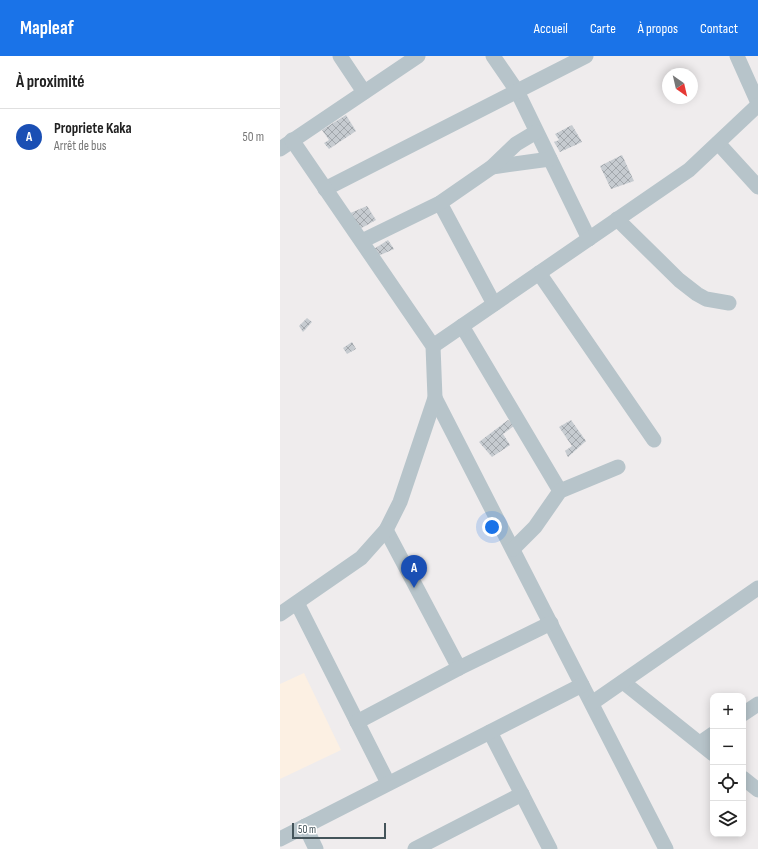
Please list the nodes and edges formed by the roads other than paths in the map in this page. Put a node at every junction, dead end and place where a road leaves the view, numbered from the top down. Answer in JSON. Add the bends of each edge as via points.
{"nodes":[{"id":1,"x":340,"y":56,"type":"edge"},
{"id":2,"x":418,"y":56,"type":"edge"},
{"id":3,"x":492,"y":56,"type":"edge"},
{"id":4,"x":586,"y":56,"type":"edge"},
{"id":5,"x":737,"y":56,"type":"edge"},
{"id":6,"x":516,"y":91,"type":"junction"},
{"id":7,"x":364,"y":92,"type":"junction"},
{"id":8,"x":758,"y":104,"type":"edge"},
{"id":9,"x":536,"y":132,"type":"junction"},
{"id":10,"x":718,"y":143,"type":"junction"},
{"id":11,"x":286,"y":144,"type":"edge"},
{"id":12,"x":550,"y":159,"type":"junction"},
{"id":13,"x":492,"y":168,"type":"junction"},
{"id":14,"x":758,"y":187,"type":"edge"},
{"id":15,"x":325,"y":189,"type":"junction"},
{"id":16,"x":440,"y":203,"type":"junction"},
{"id":17,"x":617,"y":220,"type":"junction"},
{"id":18,"x":589,"y":239,"type":"junction"},
{"id":19,"x":362,"y":242,"type":"junction"},
{"id":20,"x":540,"y":273,"type":"junction"},
{"id":21,"x":729,"y":303,"type":"dead end"},
{"id":22,"x":494,"y":304,"type":"junction"},
{"id":23,"x":462,"y":326,"type":"junction"},
{"id":24,"x":433,"y":346,"type":"junction"},
{"id":25,"x":435,"y":398,"type":"junction"},
{"id":26,"x":654,"y":440,"type":"dead end"},
{"id":27,"x":618,"y":467,"type":"dead end"},
{"id":28,"x":560,"y":491,"type":"junction"},
{"id":29,"x":386,"y":530,"type":"junction"},
{"id":30,"x":513,"y":549,"type":"junction"},
{"id":31,"x":758,"y":588,"type":"edge"},
{"id":32,"x":297,"y":603,"type":"junction"},
{"id":33,"x":280,"y":614,"type":"edge"},
{"id":34,"x":551,"y":623,"type":"junction"},
{"id":35,"x":459,"y":668,"type":"junction"},
{"id":36,"x":623,"y":682,"type":"junction"},
{"id":37,"x":582,"y":684,"type":"junction"},
{"id":38,"x":592,"y":703,"type":"junction"},
{"id":39,"x":758,"y":704,"type":"edge"},
{"id":40,"x":746,"y":712,"type":"edge"},
{"id":41,"x":357,"y":722,"type":"junction"},
{"id":42,"x":490,"y":732,"type":"junction"},
{"id":43,"x":710,"y":736,"type":"edge"},
{"id":44,"x":700,"y":743,"type":"junction"},
{"id":45,"x":710,"y":751,"type":"edge"},
{"id":46,"x":746,"y":780,"type":"edge"},
{"id":47,"x":388,"y":783,"type":"junction"},
{"id":48,"x":758,"y":790,"type":"edge"},
{"id":49,"x":522,"y":794,"type":"junction"},
{"id":50,"x":304,"y":826,"type":"junction"},
{"id":51,"x":280,"y":839,"type":"edge"},
{"id":52,"x":420,"y":848,"type":"edge"},
{"id":53,"x":316,"y":849,"type":"edge"},
{"id":54,"x":550,"y":849,"type":"edge"},
{"id":55,"x":666,"y":849,"type":"edge"}],
"edges":[{"from":1,"to":7,"type":"street"},
{"from":2,"to":7,"type":"street"},
{"from":3,"to":6,"type":"street"},
{"from":4,"to":6,"type":"street"},
{"from":5,"to":8,"type":"street"},
{"from":6,"to":9,"type":"street"},
{"from":6,"to":15,"type":"street"},
{"from":7,"to":11,"type":"street"},
{"from":8,"to":10,"type":"street"},
{"from":9,"to":12,"type":"street"},
{"from":9,"to":13,"type":"street","via":[[516,144]]},
{"from":10,"to":14,"type":"street"},
{"from":10,"to":17,"type":"street","via":[[689,170]]},
{"from":11,"to":15,"type":"street"},
{"from":12,"to":13,"type":"street"},
{"from":12,"to":18,"type":"street"},
{"from":13,"to":16,"type":"street"},
{"from":15,"to":19,"type":"street"},
{"from":16,"to":19,"type":"street"},
{"from":16,"to":22,"type":"street"},
{"from":17,"to":18,"type":"street"},
{"from":17,"to":21,"type":"street","via":[[697,294],[706,299]]},
{"from":18,"to":20,"type":"street"},
{"from":19,"to":24,"type":"street"},
{"from":20,"to":22,"type":"street"},
{"from":20,"to":26,"type":"street"},
{"from":22,"to":23,"type":"street"},
{"from":23,"to":24,"type":"street"},
{"from":23,"to":28,"type":"street"},
{"from":24,"to":25,"type":"street"},
{"from":25,"to":29,"type":"street","via":[[400,502]]},
{"from":25,"to":30,"type":"street"},
{"from":27,"to":28,"type":"street"},
{"from":28,"to":30,"type":"street","via":[[535,527]]},
{"from":29,"to":32,"type":"street","via":[[361,558]]},
{"from":29,"to":35,"type":"street"},
{"from":30,"to":34,"type":"street"},
{"from":31,"to":36,"type":"street"},
{"from":32,"to":33,"type":"street"},
{"from":32,"to":41,"type":"street"},
{"from":34,"to":35,"type":"street"},
{"from":34,"to":37,"type":"street"},
{"from":35,"to":41,"type":"street"},
{"from":36,"to":38,"type":"street"},
{"from":36,"to":44,"type":"street"},
{"from":37,"to":38,"type":"street"},
{"from":37,"to":42,"type":"street"},
{"from":38,"to":55,"type":"street"},
{"from":39,"to":40,"type":"street"},
{"from":41,"to":47,"type":"street"},
{"from":42,"to":47,"type":"street"},
{"from":42,"to":49,"type":"street"},
{"from":43,"to":44,"type":"street"},
{"from":44,"to":45,"type":"street"},
{"from":46,"to":48,"type":"street"},
{"from":47,"to":50,"type":"street"},
{"from":49,"to":52,"type":"street"},
{"from":49,"to":54,"type":"street"},
{"from":50,"to":51,"type":"street"},
{"from":50,"to":53,"type":"street"}]}
